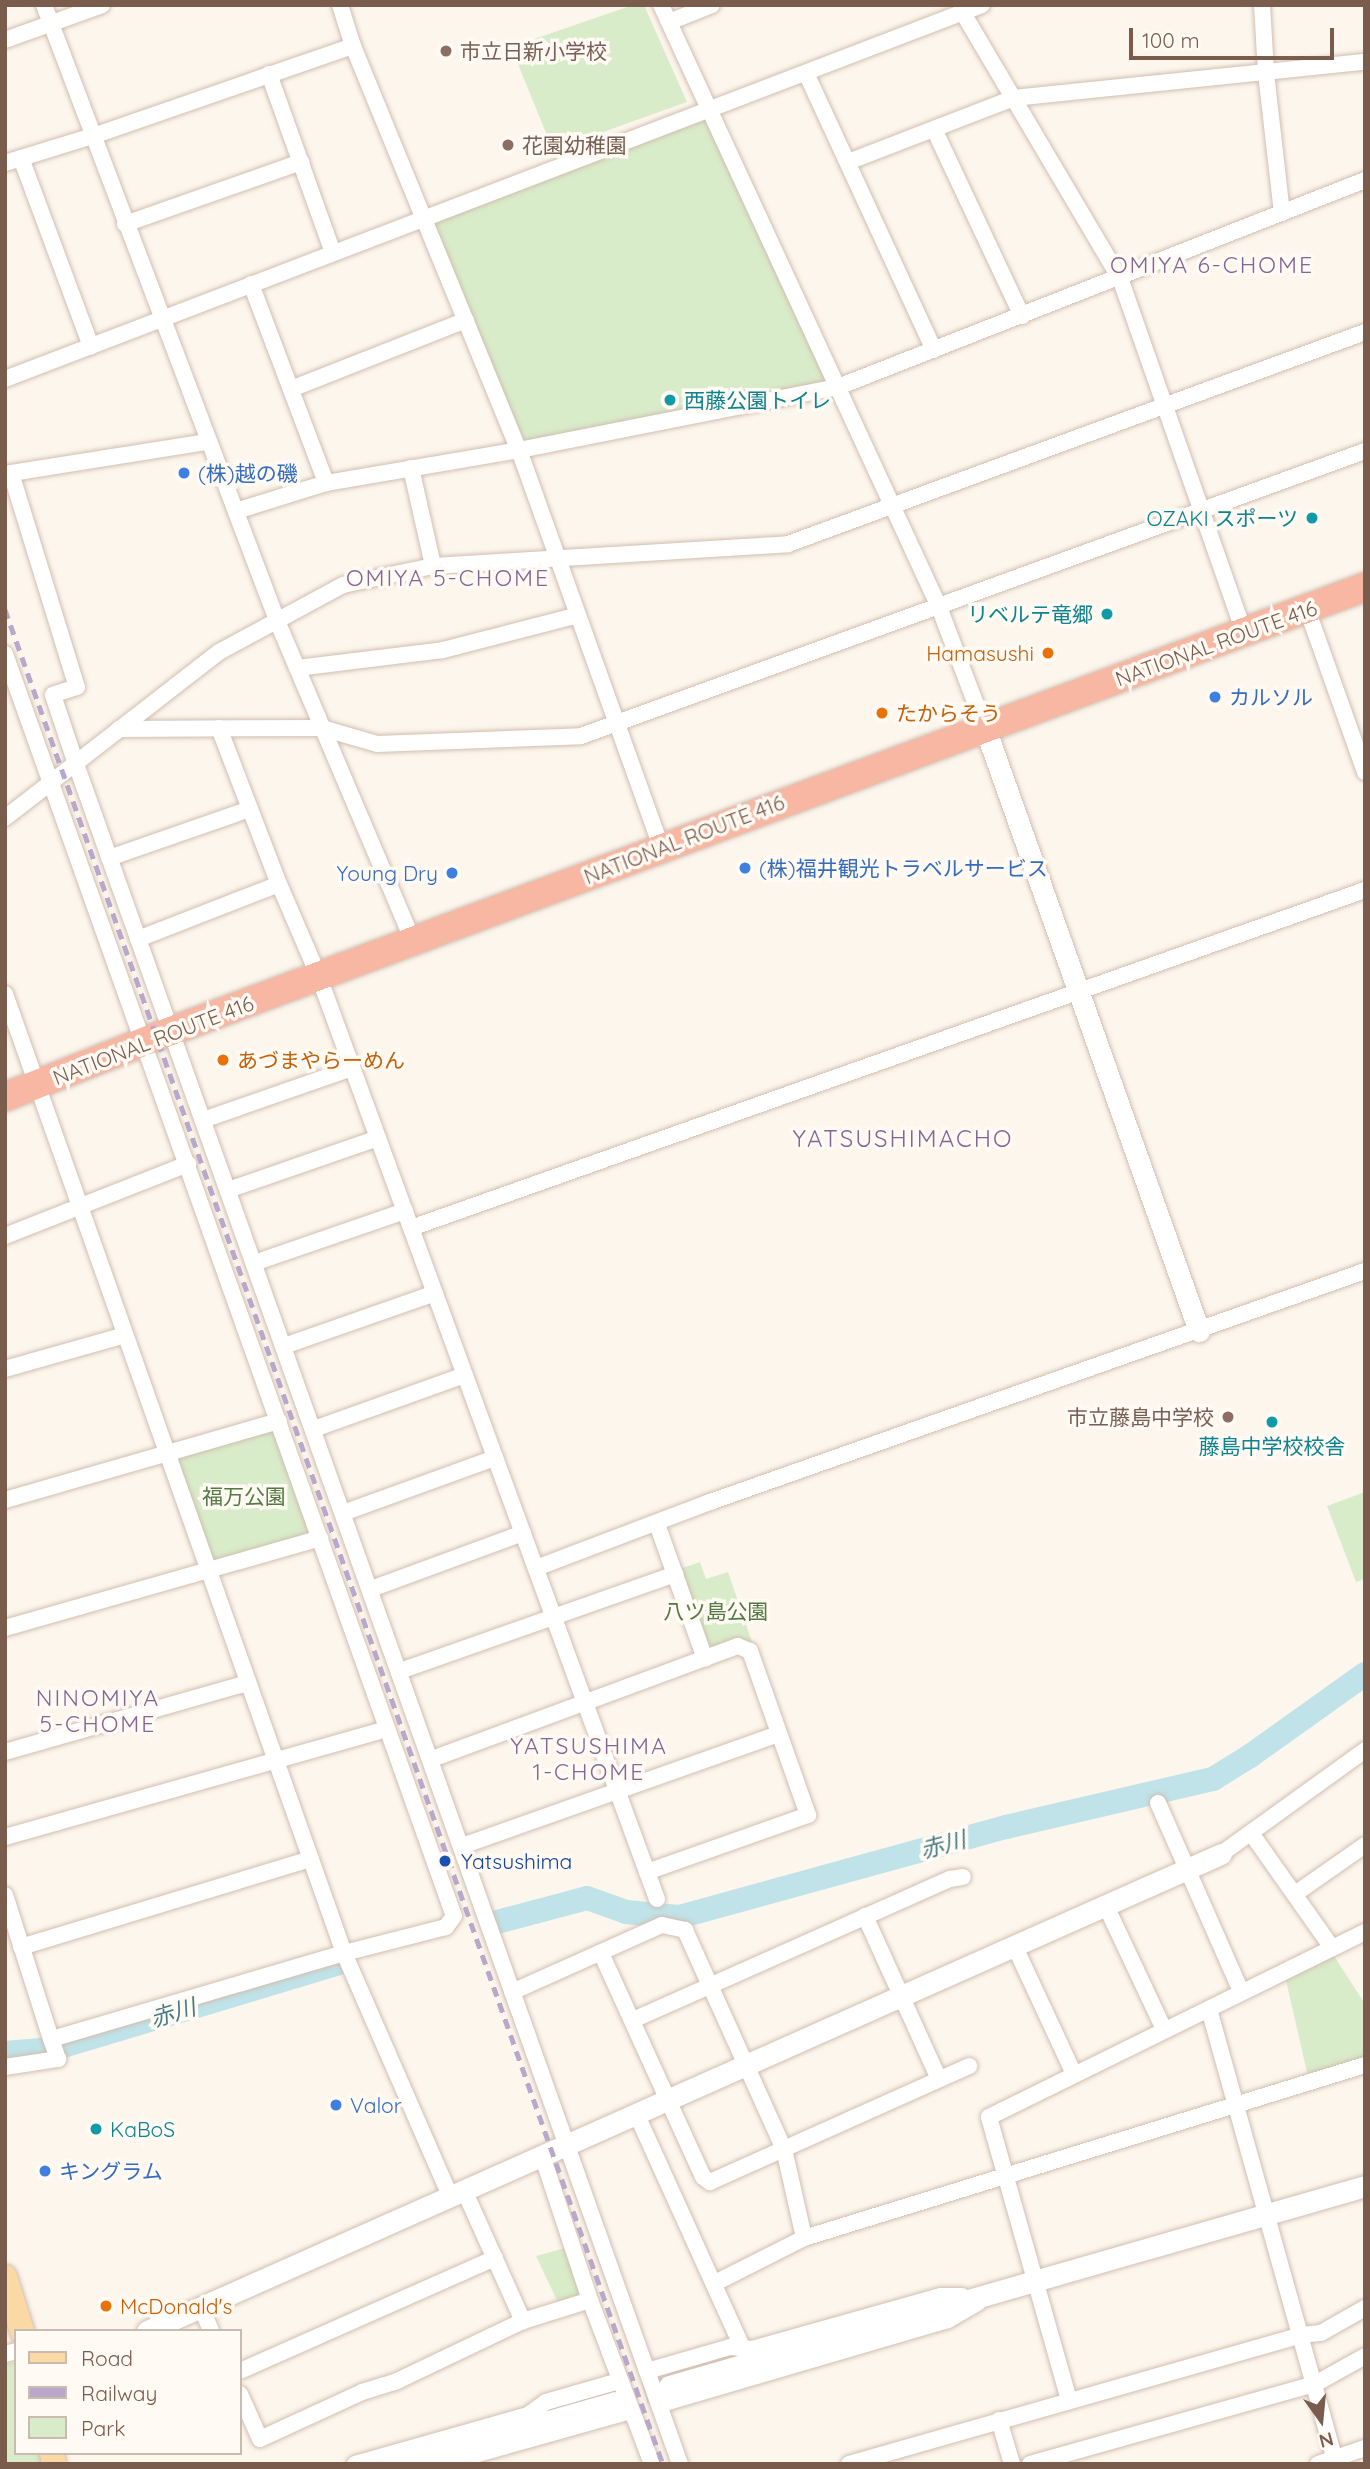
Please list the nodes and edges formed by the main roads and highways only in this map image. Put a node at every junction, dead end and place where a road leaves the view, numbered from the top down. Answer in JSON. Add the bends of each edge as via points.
{"nodes":[{"id":1,"x":1365,"y":587,"type":"edge"},
{"id":2,"x":5,"y":1097,"type":"edge"},
{"id":3,"x":5,"y":2277,"type":"edge"},
{"id":4,"x":21,"y":2329,"type":"edge"}],
"edges":[{"from":1,"to":2,"type":"highway","name":"NATIONAL ROUTE 416","via":[[661,847]]},
{"from":3,"to":4,"type":"main road"}]}
